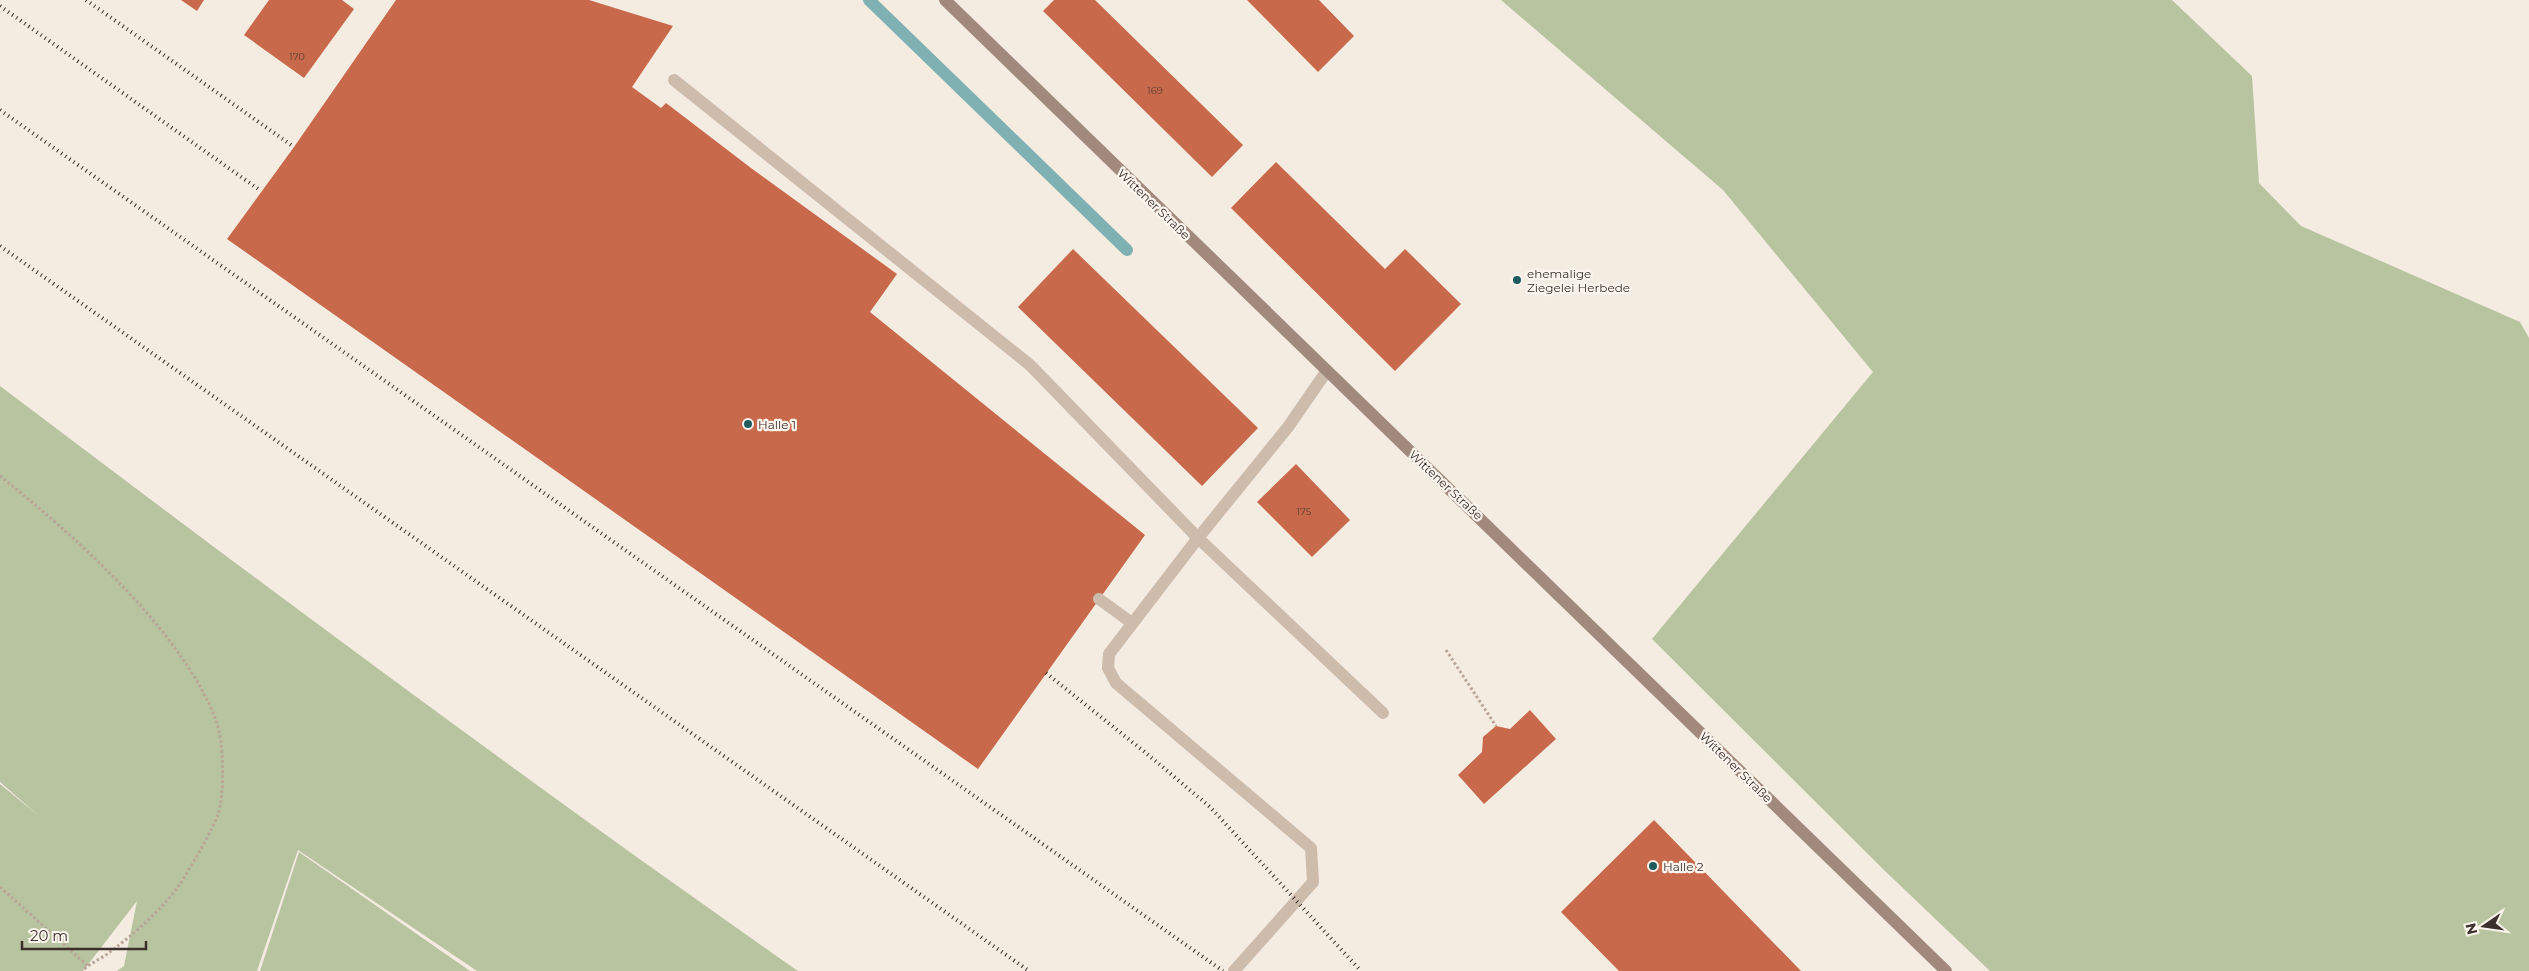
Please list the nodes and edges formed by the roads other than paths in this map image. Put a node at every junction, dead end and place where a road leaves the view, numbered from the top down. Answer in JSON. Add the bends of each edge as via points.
{"nodes":[{"id":1,"x":945,"y":0,"type":"edge"},
{"id":2,"x":674,"y":80,"type":"dead end"},
{"id":3,"x":1326,"y":372,"type":"junction"},
{"id":4,"x":1198,"y":538,"type":"junction"},
{"id":5,"x":1099,"y":599,"type":"dead end"},
{"id":6,"x":1132,"y":624,"type":"junction"},
{"id":7,"x":1382,"y":712,"type":"dead end"},
{"id":8,"x":1234,"y":971,"type":"edge"},
{"id":9,"x":1946,"y":971,"type":"edge"}],
"edges":[{"from":1,"to":3,"type":"main road","name":"Wittener Straße"},
{"from":2,"to":4,"type":"lane","via":[[1030,366]]},
{"from":3,"to":4,"type":"lane","via":[[1288,427]]},
{"from":3,"to":9,"type":"main road","name":"Wittener Straße","via":[[1532,567]]},
{"from":4,"to":6,"type":"lane"},
{"from":4,"to":7,"type":"lane"},
{"from":5,"to":6,"type":"lane"},
{"from":6,"to":8,"type":"lane","via":[[1109,654],[1108,668],[1116,682],[1311,848],[1314,882]]}]}
